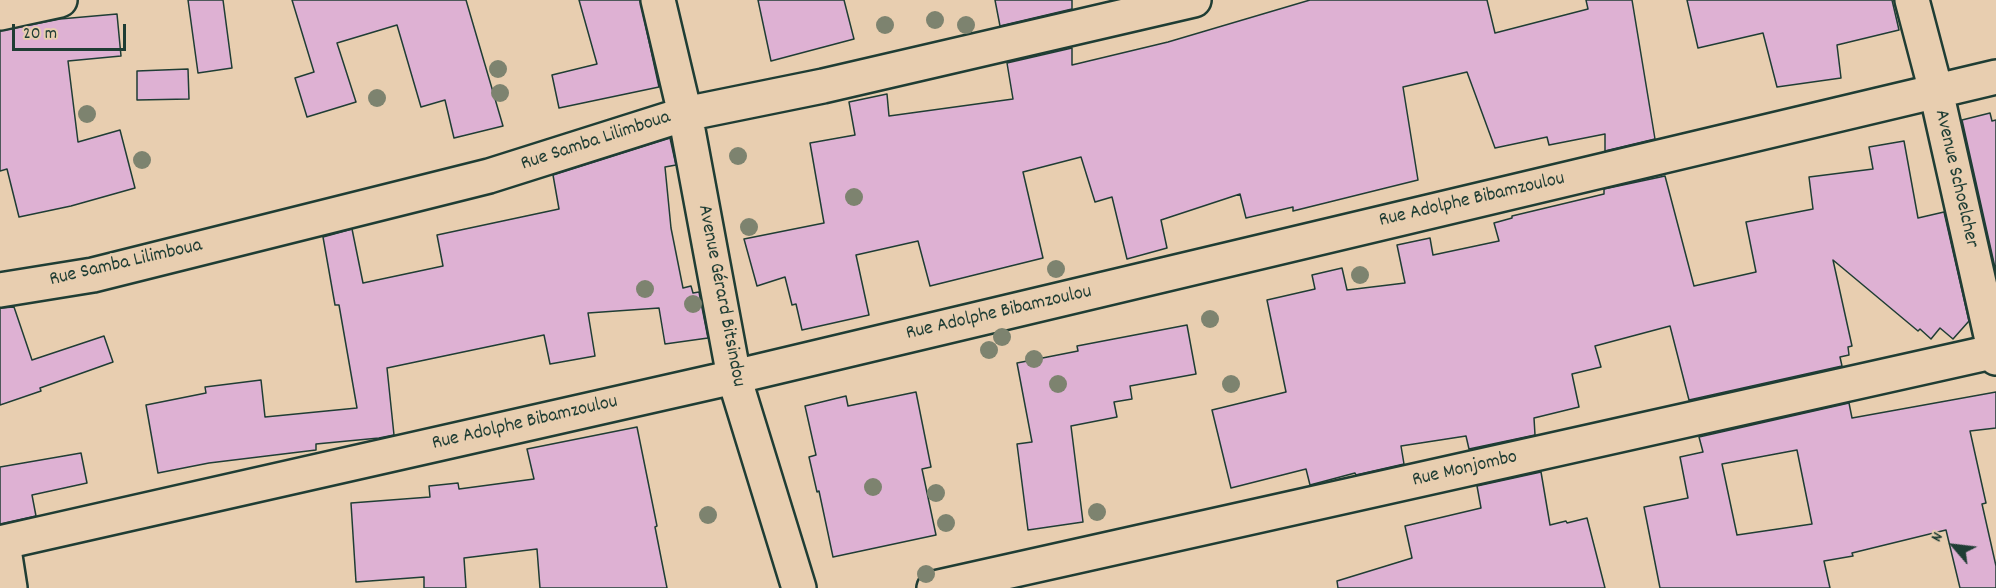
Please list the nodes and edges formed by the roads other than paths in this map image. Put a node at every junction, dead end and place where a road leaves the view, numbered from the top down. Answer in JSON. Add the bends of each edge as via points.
{"nodes":[{"id":1,"x":60,"y":0,"type":"edge"},
{"id":2,"x":658,"y":0,"type":"edge"},
{"id":3,"x":1194,"y":0,"type":"edge"},
{"id":4,"x":1912,"y":0,"type":"edge"},
{"id":5,"x":0,"y":13,"type":"edge"},
{"id":6,"x":1996,"y":77,"type":"edge"},
{"id":7,"x":1936,"y":91,"type":"junction"},
{"id":8,"x":685,"y":114,"type":"junction"},
{"id":9,"x":0,"y":290,"type":"edge"},
{"id":10,"x":1996,"y":354,"type":"edge"},
{"id":11,"x":734,"y":377,"type":"junction"},
{"id":12,"x":1,"y":543,"type":"edge"},
{"id":13,"x":10,"y":588,"type":"edge"},
{"id":14,"x":799,"y":588,"type":"edge"},
{"id":15,"x":934,"y":588,"type":"edge"}],
"edges":[{"from":1,"to":5,"type":"street"},
{"from":2,"to":8,"type":"street","name":"Avenue Gérard Bitsindou"},
{"from":3,"to":8,"type":"street","name":"Rue Samba Lilimboua"},
{"from":4,"to":7,"type":"street","name":"Avenue Schoelcher"},
{"from":6,"to":7,"type":"street","name":"Rue Adolphe Bibamzoulou"},
{"from":7,"to":10,"type":"street","name":"Avenue Schoelcher"},
{"from":7,"to":11,"type":"street","name":"Rue Adolphe Bibamzoulou"},
{"from":8,"to":9,"type":"street","name":"Rue Samba Lilimboua","via":[[477,179],[93,275]]},
{"from":8,"to":11,"type":"street","name":"Avenue Gérard Bitsindou"},
{"from":10,"to":15,"type":"street","name":"Rue Monjombo"},
{"from":11,"to":12,"type":"street","name":"Rue Adolphe Bibamzoulou"},
{"from":11,"to":14,"type":"street","name":"Avenue Gérard Bitsindou"},
{"from":12,"to":13,"type":"street"}]}
